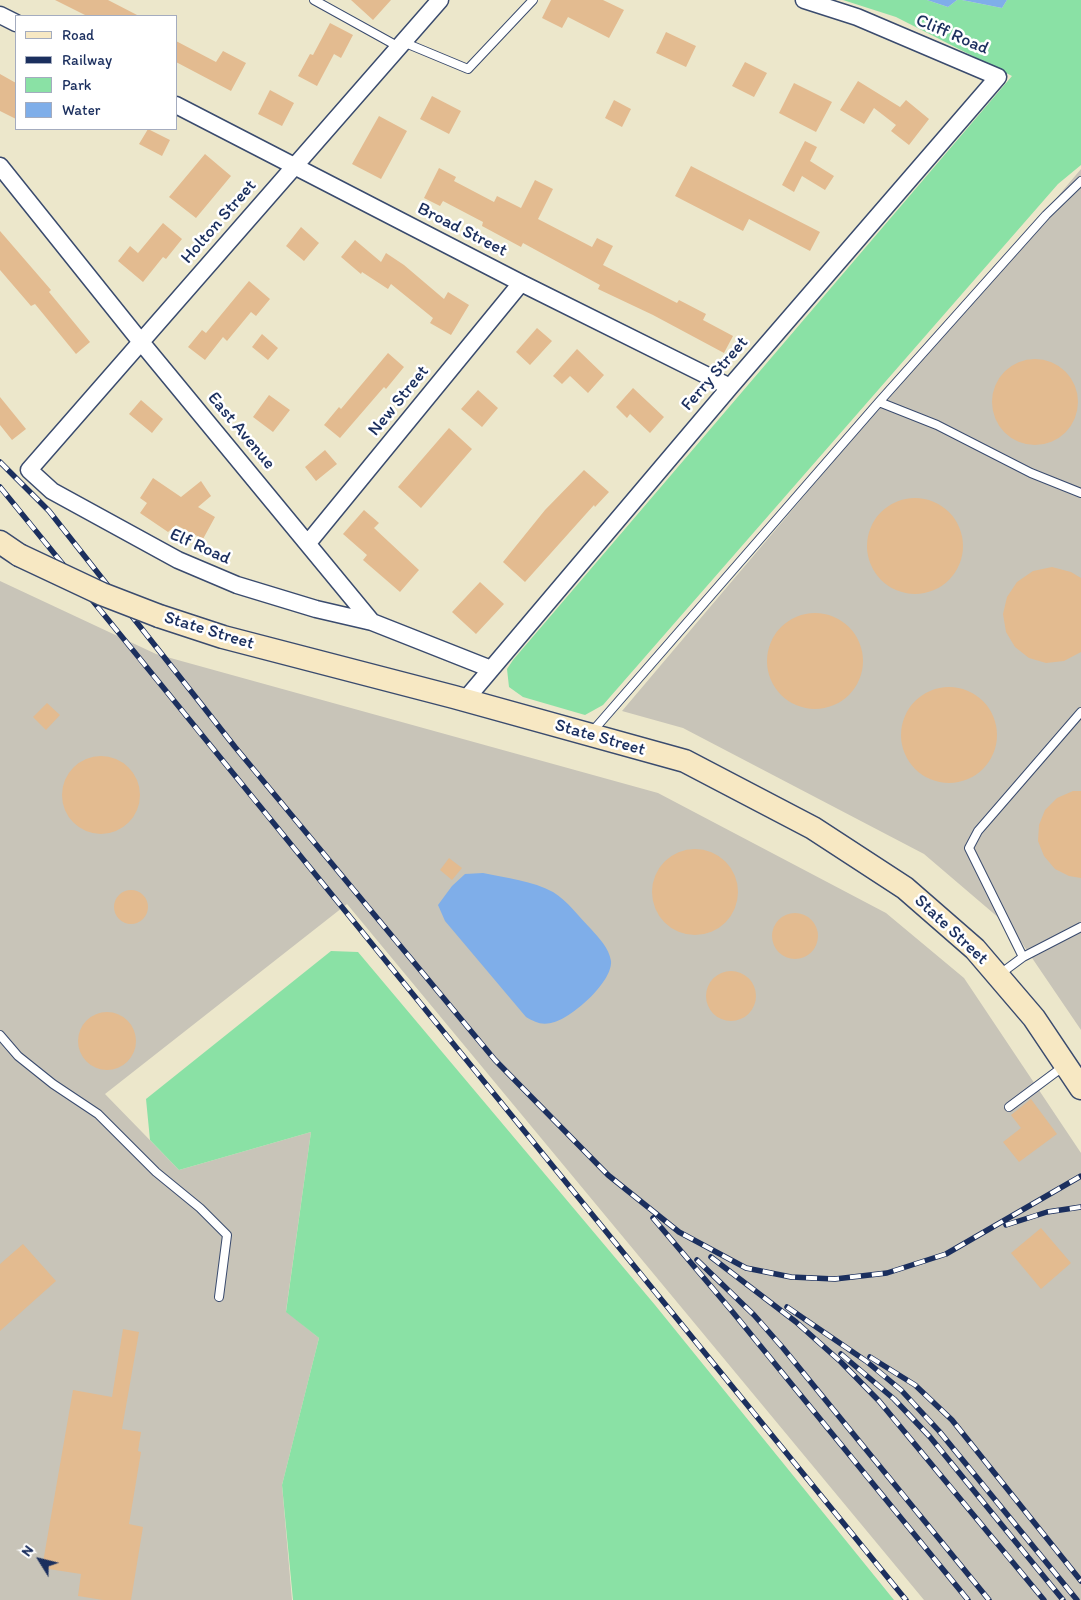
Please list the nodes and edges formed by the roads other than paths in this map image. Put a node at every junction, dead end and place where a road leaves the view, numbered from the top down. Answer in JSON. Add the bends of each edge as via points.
{"nodes":[{"id":1,"x":314,"y":0,"type":"edge"},
{"id":2,"x":440,"y":0,"type":"edge"},
{"id":3,"x":533,"y":0,"type":"edge"},
{"id":4,"x":804,"y":0,"type":"edge"},
{"id":5,"x":0,"y":15,"type":"edge"},
{"id":6,"x":15,"y":22,"type":"edge"},
{"id":7,"x":401,"y":45,"type":"junction"},
{"id":8,"x":998,"y":77,"type":"joint"},
{"id":9,"x":178,"y":106,"type":"edge"},
{"id":10,"x":0,"y":166,"type":"edge"},
{"id":11,"x":295,"y":166,"type":"junction"},
{"id":12,"x":1081,"y":181,"type":"edge"},
{"id":13,"x":521,"y":283,"type":"junction"},
{"id":14,"x":141,"y":342,"type":"junction"},
{"id":15,"x":730,"y":387,"type":"junction"},
{"id":16,"x":879,"y":402,"type":"junction"},
{"id":17,"x":29,"y":470,"type":"joint"},
{"id":18,"x":1081,"y":493,"type":"edge"},
{"id":19,"x":0,"y":542,"type":"edge"},
{"id":20,"x":308,"y":543,"type":"junction"},
{"id":21,"x":372,"y":622,"type":"junction"},
{"id":22,"x":491,"y":669,"type":"junction"},
{"id":23,"x":465,"y":700,"type":"junction"},
{"id":24,"x":1081,"y":712,"type":"edge"},
{"id":25,"x":589,"y":735,"type":"junction"},
{"id":26,"x":1081,"y":927,"type":"edge"},
{"id":27,"x":1023,"y":957,"type":"junction"},
{"id":28,"x":998,"y":975,"type":"junction"},
{"id":29,"x":0,"y":1035,"type":"edge"},
{"id":30,"x":1066,"y":1065,"type":"junction"},
{"id":31,"x":1081,"y":1088,"type":"edge"},
{"id":32,"x":1009,"y":1108,"type":"dead end"},
{"id":33,"x":219,"y":1298,"type":"dead end"}],
"edges":[{"from":1,"to":7,"type":"lane"},
{"from":2,"to":7,"type":"street","name":"Holton Street"},
{"from":3,"to":7,"type":"lane","via":[[468,69]]},
{"from":4,"to":8,"type":"street","name":"Cliff Road","via":[[857,17]]},
{"from":5,"to":6,"type":"street"},
{"from":7,"to":11,"type":"street","name":"Holton Street"},
{"from":8,"to":15,"type":"street","name":"Ferry Street"},
{"from":9,"to":11,"type":"street","name":"Broad Street"},
{"from":10,"to":14,"type":"street","name":"East Avenue"},
{"from":11,"to":13,"type":"street","name":"Broad Street"},
{"from":11,"to":14,"type":"street","name":"Holton Street"},
{"from":12,"to":16,"type":"lane","via":[[1046,215]]},
{"from":13,"to":15,"type":"street","name":"Broad Street"},
{"from":13,"to":20,"type":"street","name":"New Street"},
{"from":14,"to":17,"type":"street","name":"Holton Street"},
{"from":14,"to":20,"type":"street","name":"East Avenue"},
{"from":15,"to":22,"type":"street","name":"Ferry Street"},
{"from":16,"to":18,"type":"lane","via":[[937,425],[1031,473]]},
{"from":16,"to":25,"type":"lane"},
{"from":17,"to":21,"type":"street","name":"Elf Road","via":[[52,491],[178,560],[237,585]]},
{"from":19,"to":23,"type":"street","name":"State Street","bridge":true,"via":[[19,555],[102,594],[159,616],[223,637]]},
{"from":20,"to":21,"type":"street","name":"East Avenue"},
{"from":21,"to":22,"type":"street","name":"East Avenue"},
{"from":22,"to":23,"type":"street","name":"Ferry Street"},
{"from":23,"to":25,"type":"street","name":"State Street"},
{"from":24,"to":27,"type":"lane","via":[[978,831],[969,848]]},
{"from":25,"to":28,"type":"street","name":"State Street","via":[[684,761],[813,828],[905,888],[976,948]]},
{"from":26,"to":27,"type":"lane"},
{"from":27,"to":28,"type":"lane"},
{"from":28,"to":30,"type":"street","name":"State Street","via":[[1034,1018]]},
{"from":29,"to":33,"type":"lane","via":[[18,1056],[98,1114],[156,1172],[227,1235]]},
{"from":30,"to":31,"type":"street","name":"State Street"},
{"from":30,"to":32,"type":"lane"}]}
